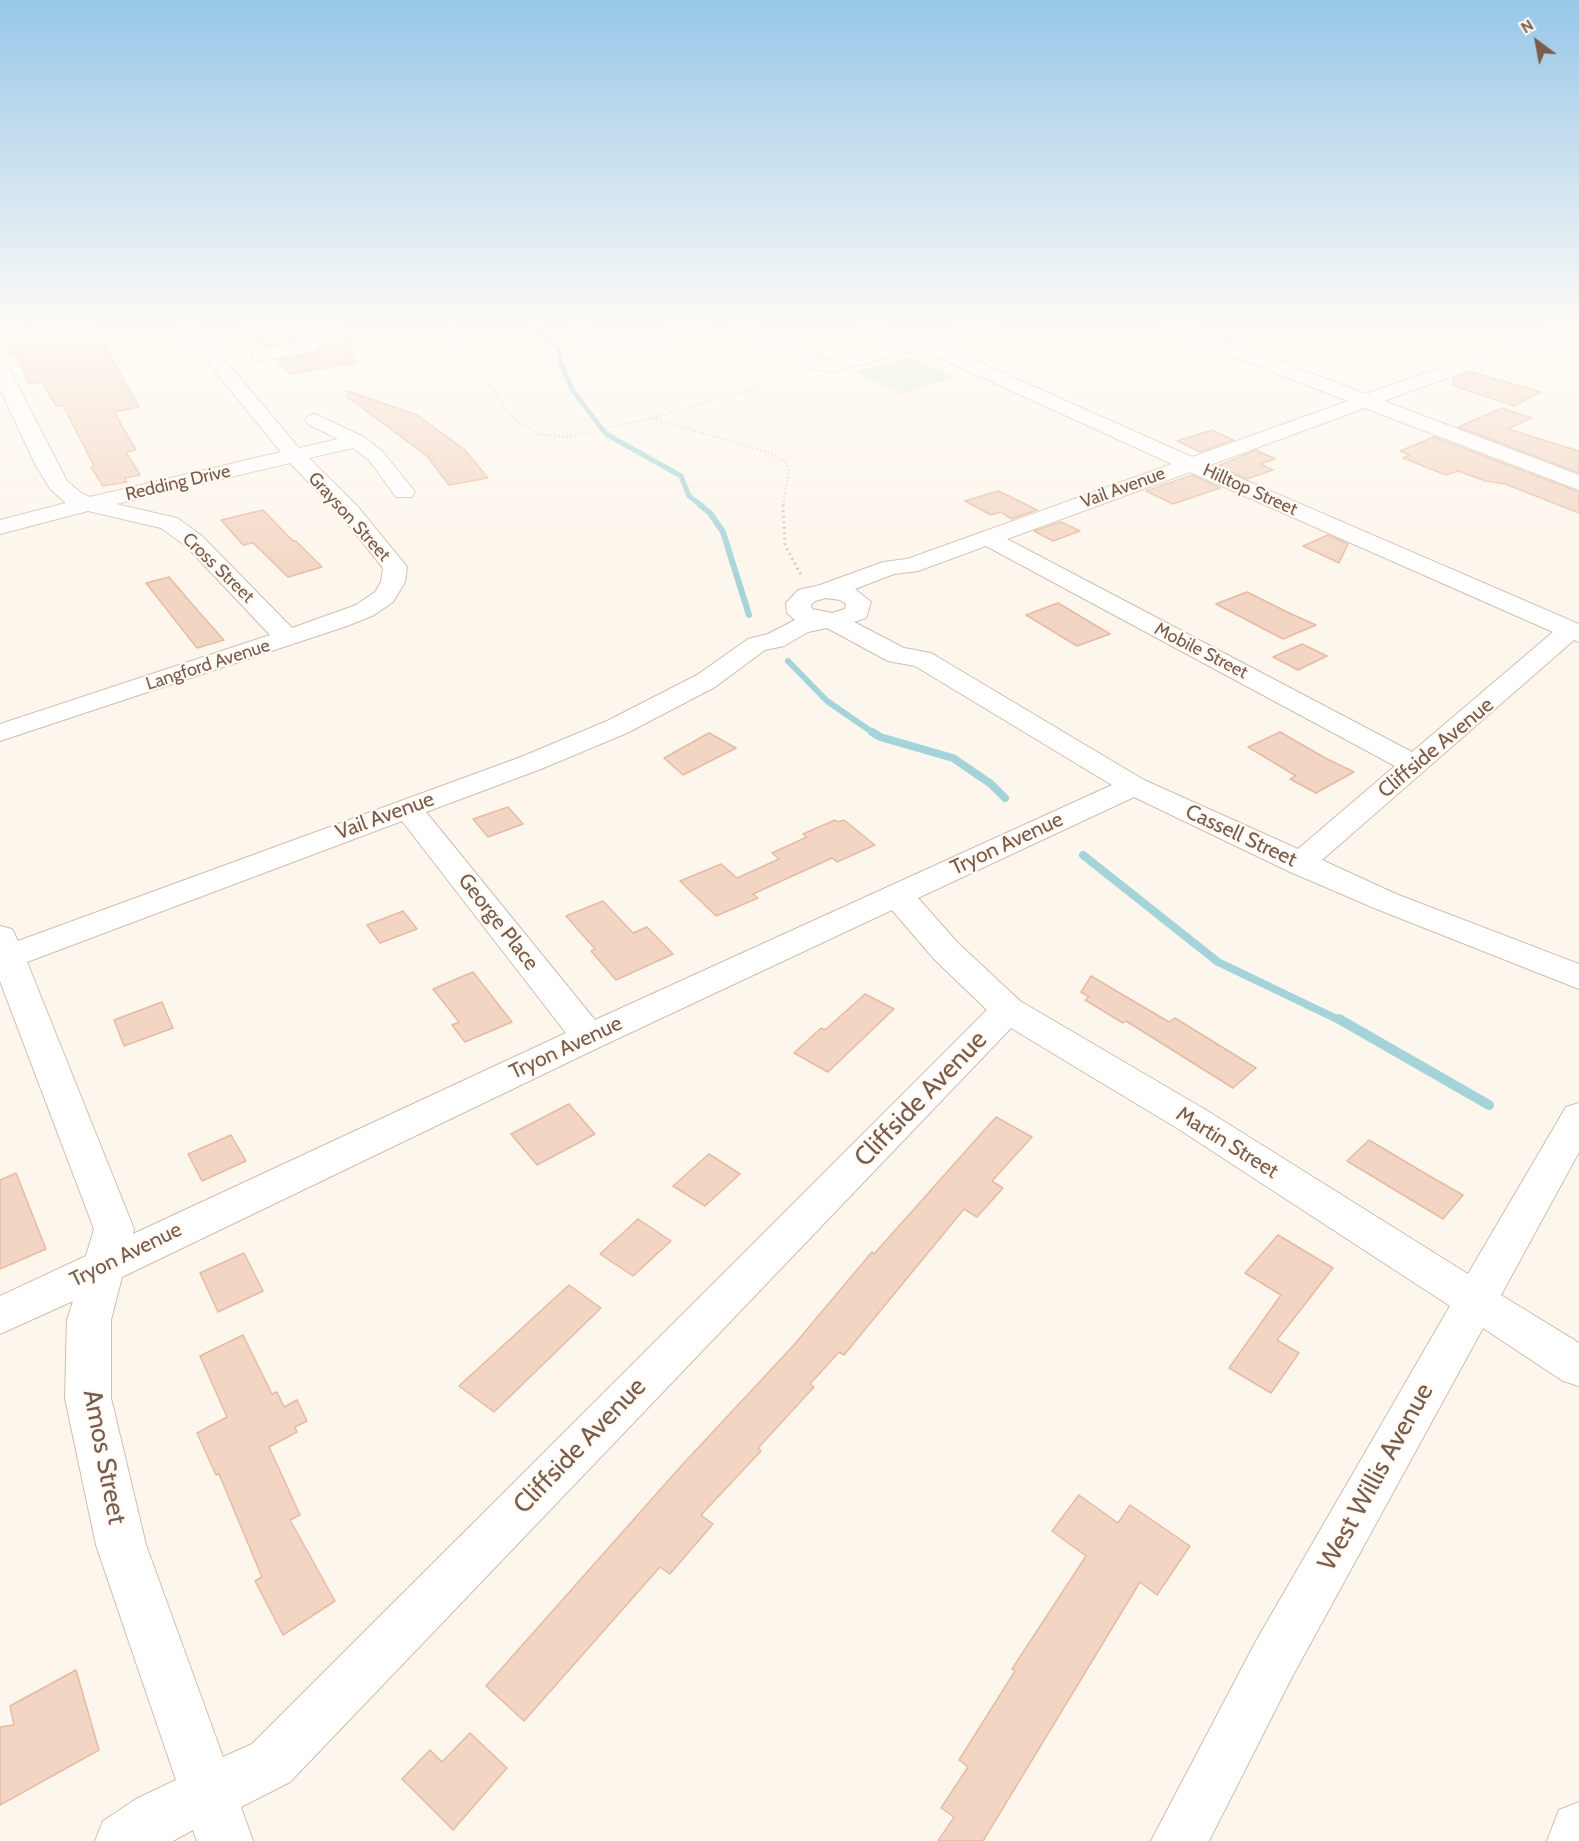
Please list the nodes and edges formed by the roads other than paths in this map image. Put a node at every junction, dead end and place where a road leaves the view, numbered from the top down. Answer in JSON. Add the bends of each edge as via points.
{"nodes":[{"id":1,"x":21,"y":412,"type":"edge"},
{"id":2,"x":258,"y":412,"type":"edge"},
{"id":3,"x":1072,"y":412,"type":"edge"},
{"id":4,"x":1336,"y":412,"type":"edge"},
{"id":5,"x":1394,"y":412,"type":"edge"},
{"id":6,"x":315,"y":420,"type":"dead end"},
{"id":7,"x":357,"y":441,"type":"junction"},
{"id":8,"x":294,"y":455,"type":"junction"},
{"id":9,"x":1190,"y":464,"type":"junction"},
{"id":10,"x":1579,"y":483,"type":"edge"},
{"id":11,"x":404,"y":492,"type":"dead end"},
{"id":12,"x":88,"y":504,"type":"junction"},
{"id":13,"x":0,"y":527,"type":"edge"},
{"id":14,"x":986,"y":537,"type":"junction"},
{"id":15,"x":910,"y":566,"type":"junction"},
{"id":16,"x":394,"y":570,"type":"joint"},
{"id":17,"x":813,"y":597,"type":"junction"},
{"id":18,"x":859,"y":606,"type":"junction"},
{"id":19,"x":828,"y":621,"type":"junction"},
{"id":20,"x":1575,"y":632,"type":"edge"},
{"id":21,"x":288,"y":639,"type":"junction"},
{"id":22,"x":757,"y":644,"type":"junction"},
{"id":23,"x":922,"y":659,"type":"junction"},
{"id":24,"x":0,"y":733,"type":"edge"},
{"id":25,"x":1416,"y":766,"type":"junction"},
{"id":26,"x":1134,"y":786,"type":"junction"},
{"id":27,"x":407,"y":808,"type":"junction"},
{"id":28,"x":1299,"y":864,"type":"junction"},
{"id":29,"x":897,"y":895,"type":"junction"},
{"id":30,"x":2,"y":951,"type":"edge"},
{"id":31,"x":1579,"y":977,"type":"edge"},
{"id":32,"x":1008,"y":1010,"type":"junction"},
{"id":33,"x":589,"y":1036,"type":"junction"},
{"id":34,"x":1579,"y":1117,"type":"edge"},
{"id":35,"x":102,"y":1266,"type":"junction"},
{"id":36,"x":1475,"y":1301,"type":"junction"},
{"id":37,"x":0,"y":1316,"type":"edge"},
{"id":38,"x":1579,"y":1366,"type":"edge"},
{"id":39,"x":216,"y":1816,"type":"edge"},
{"id":40,"x":1579,"y":1830,"type":"edge"},
{"id":41,"x":123,"y":1841,"type":"edge"},
{"id":42,"x":1179,"y":1841,"type":"edge"},
{"id":43,"x":1575,"y":1841,"type":"edge"}],
"edges":[{"from":1,"to":12,"type":"street","name":"Cross Street","via":[[59,485],[73,498]]},
{"from":2,"to":8,"type":"street","name":"Grayson Street"},
{"from":3,"to":9,"type":"street","name":"Hilltop Street"},
{"from":4,"to":9,"type":"street","name":"Vail Avenue"},
{"from":5,"to":10,"type":"street"},
{"from":6,"to":7,"type":"street"},
{"from":7,"to":8,"type":"street","name":"Redding Drive"},
{"from":7,"to":11,"type":"street","via":[[376,456]]},
{"from":8,"to":12,"type":"street","name":"Redding Drive"},
{"from":8,"to":16,"type":"street","name":"Grayson Street","via":[[350,512]]},
{"from":9,"to":14,"type":"street","name":"Vail Avenue"},
{"from":9,"to":20,"type":"street","name":"Hilltop Street"},
{"from":12,"to":13,"type":"street","name":"Redding Drive"},
{"from":12,"to":21,"type":"street","name":"Cross Street","via":[[169,523],[194,541]]},
{"from":14,"to":15,"type":"street","name":"Vail Avenue"},
{"from":14,"to":25,"type":"street","name":"Mobile Street"},
{"from":15,"to":17,"type":"street","name":"Vail Avenue","via":[[891,567]]},
{"from":15,"to":18,"type":"street","name":"Vail Avenue","via":[[904,574],[872,586]]},
{"from":16,"to":21,"type":"street","name":"Langford Avenue","via":[[393,582],[384,597],[365,610]]},
{"from":17,"to":18,"type":"street","name":"Cassell Street","via":[[847,594]]},
{"from":17,"to":19,"type":"street","name":"Cassell Street","via":[[806,616]]},
{"from":17,"to":22,"type":"street","name":"Vail Avenue","via":[[760,634]]},
{"from":18,"to":19,"type":"street","name":"Vail Avenue","via":[[851,617]]},
{"from":18,"to":23,"type":"street","name":"Cassell Street","via":[[918,647]]},
{"from":19,"to":22,"type":"street","name":"Vail Avenue","via":[[799,627],[775,641]]},
{"from":19,"to":23,"type":"street","name":"Cassell Street","via":[[897,655]]},
{"from":20,"to":25,"type":"street","name":"Cliffside Avenue"},
{"from":21,"to":24,"type":"street","name":"Langford Avenue"},
{"from":22,"to":27,"type":"street","name":"Vail Avenue","via":[[706,681],[617,727]]},
{"from":23,"to":26,"type":"street","name":"Cassell Street"},
{"from":25,"to":28,"type":"street","name":"Cliffside Avenue"},
{"from":26,"to":28,"type":"street","name":"Cassell Street"},
{"from":26,"to":29,"type":"street","name":"Tryon Avenue"},
{"from":27,"to":30,"type":"street","name":"Vail Avenue"},
{"from":27,"to":33,"type":"street","name":"George Place"},
{"from":28,"to":31,"type":"street","name":"Cassell Street"},
{"from":29,"to":32,"type":"street","name":"Martin Street","via":[[954,959]]},
{"from":29,"to":33,"type":"street","name":"Tryon Avenue"},
{"from":30,"to":35,"type":"street","name":"Amos Street","via":[[114,1229]]},
{"from":32,"to":36,"type":"street","name":"Martin Street","via":[[1193,1120]]},
{"from":32,"to":39,"type":"street","name":"Cliffside Avenue"},
{"from":33,"to":35,"type":"street","name":"Tryon Avenue"},
{"from":34,"to":36,"type":"street","name":"West Willis Avenue"},
{"from":35,"to":37,"type":"street","name":"Tryon Avenue"},
{"from":35,"to":39,"type":"street","name":"Amos Street","via":[[89,1320],[88,1398],[121,1545]]},
{"from":36,"to":38,"type":"street","name":"Martin Street"},
{"from":36,"to":42,"type":"street","name":"West Willis Avenue","via":[[1274,1659]]},
{"from":39,"to":41,"type":"street","name":"Cliffside Avenue","via":[[156,1819]]},
{"from":40,"to":43,"type":"street"}]}
